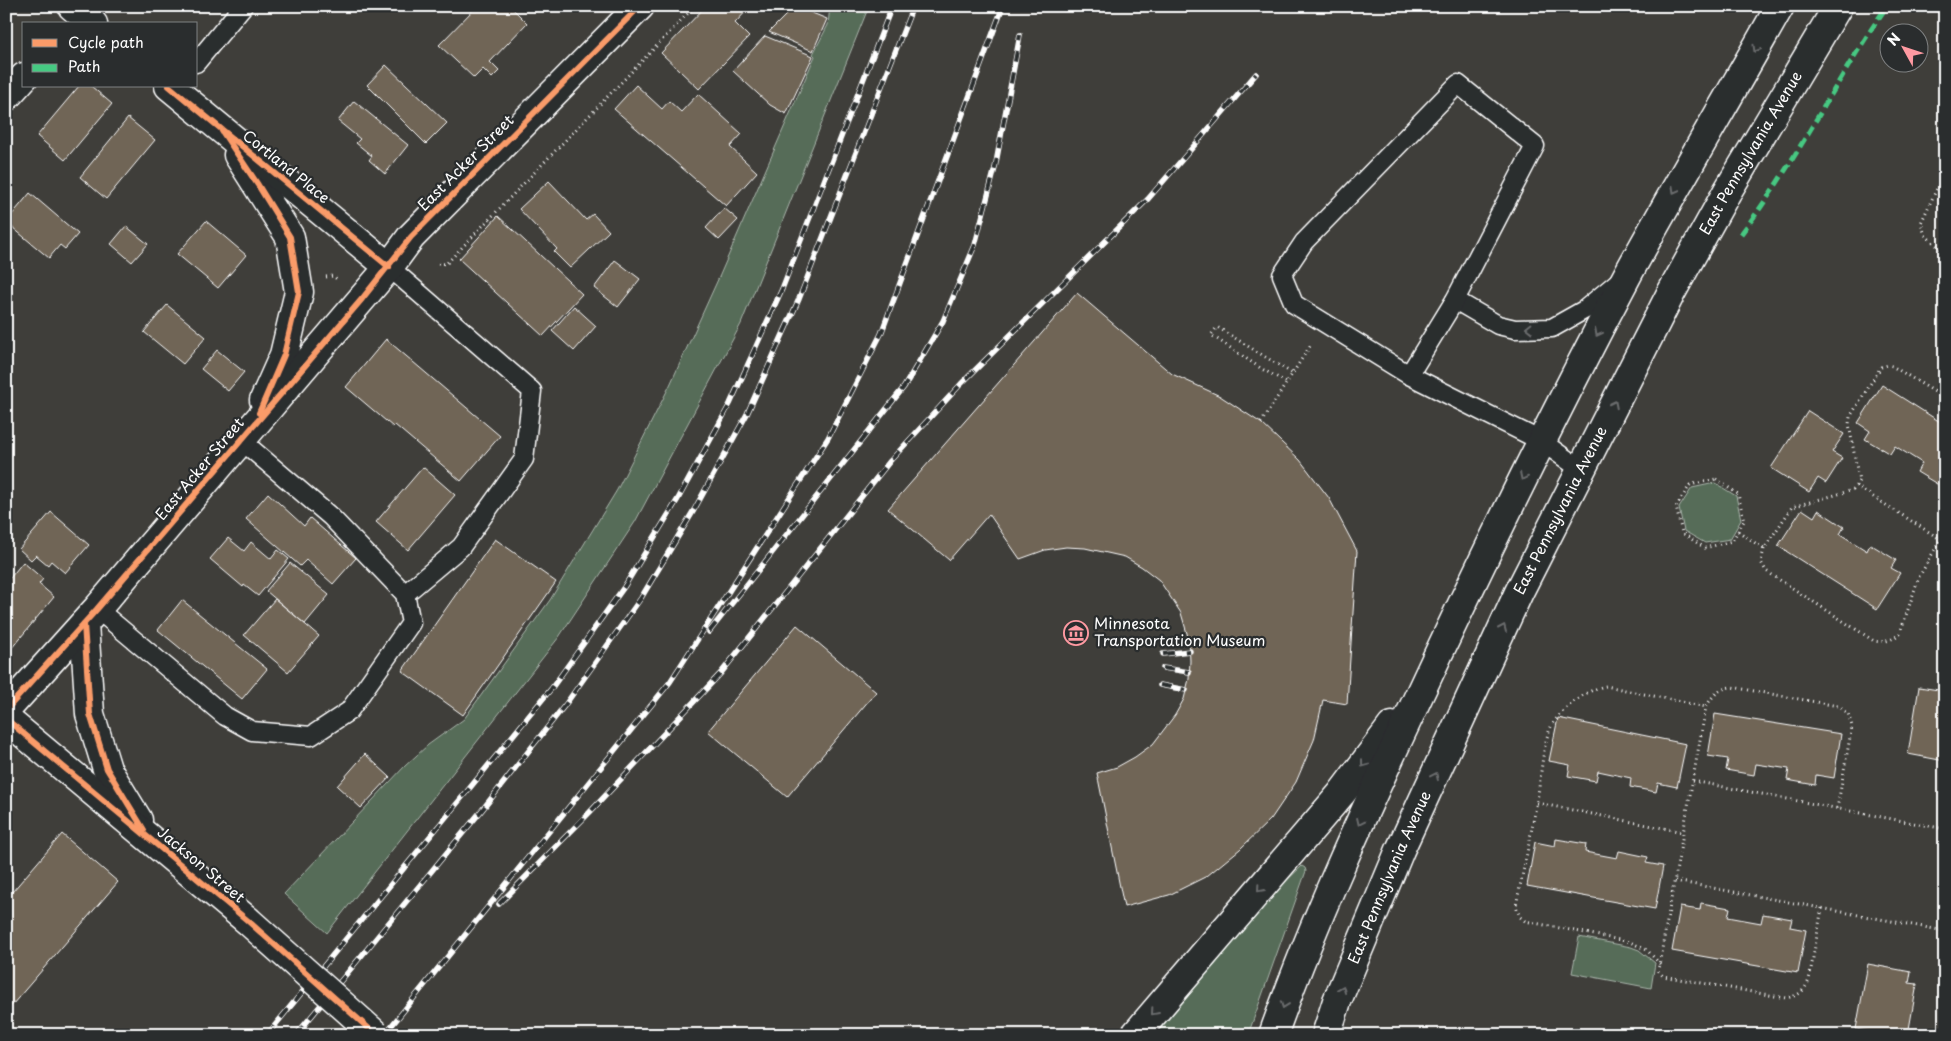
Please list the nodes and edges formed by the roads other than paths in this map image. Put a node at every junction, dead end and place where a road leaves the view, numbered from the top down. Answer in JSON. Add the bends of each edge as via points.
{"nodes":[{"id":1,"x":243,"y":6,"type":"edge"},
{"id":2,"x":640,"y":6,"type":"edge"},
{"id":3,"x":1780,"y":6,"type":"edge"},
{"id":4,"x":1838,"y":6,"type":"edge"},
{"id":5,"x":198,"y":61,"type":"edge"},
{"id":6,"x":22,"y":79,"type":"edge"},
{"id":7,"x":173,"y":88,"type":"edge"},
{"id":8,"x":6,"y":97,"type":"edge"},
{"id":9,"x":222,"y":131,"type":"junction"},
{"id":10,"x":389,"y":267,"type":"junction"},
{"id":11,"x":1629,"y":272,"type":"junction"},
{"id":12,"x":1454,"y":300,"type":"junction"},
{"id":13,"x":1409,"y":375,"type":"junction"},
{"id":14,"x":247,"y":434,"type":"junction"},
{"id":15,"x":1541,"y":442,"type":"junction"},
{"id":16,"x":1580,"y":469,"type":"junction"},
{"id":17,"x":405,"y":594,"type":"junction"},
{"id":18,"x":90,"y":617,"type":"junction"},
{"id":19,"x":1424,"y":683,"type":"junction"},
{"id":20,"x":6,"y":710,"type":"edge"},
{"id":21,"x":6,"y":719,"type":"edge"},
{"id":22,"x":151,"y":840,"type":"junction"},
{"id":23,"x":376,"y":1035,"type":"edge"},
{"id":24,"x":1135,"y":1035,"type":"edge"},
{"id":25,"x":1273,"y":1035,"type":"edge"},
{"id":26,"x":1326,"y":1035,"type":"edge"}],
"edges":[{"from":1,"to":5,"type":"lane"},
{"from":2,"to":10,"type":"main road","name":"East Acker Street","via":[[411,238]]},
{"from":3,"to":11,"type":"main road","one_way":true},
{"from":16,"to":4,"type":"main road","name":"East Pennsylvania Avenue","one_way":true,"via":[[1671,293]]},
{"from":6,"to":8,"type":"main road"},
{"from":7,"to":9,"type":"main road","name":"Cortland Place"},
{"from":9,"to":10,"type":"main road","name":"Cortland Place"},
{"from":9,"to":14,"type":"main road","via":[[290,237],[299,292],[284,355]]},
{"from":10,"to":14,"type":"main road","name":"East Acker Street"},
{"from":10,"to":17,"type":"lane","via":[[532,391],[524,459],[461,547]]},
{"from":11,"to":12,"type":"lane","one_way":true,"via":[[1584,310],[1552,328],[1515,329],[1498,324]]},
{"from":11,"to":15,"type":"main road","one_way":true},
{"from":12,"to":13,"type":"lane"},
{"from":12,"to":13,"type":"lane","via":[[1535,146],[1458,84],[1304,242],[1282,275],[1294,304]]},
{"from":13,"to":15,"type":"lane"},
{"from":14,"to":17,"type":"lane"},
{"from":14,"to":18,"type":"main road","name":"East Acker Street"},
{"from":15,"to":16,"type":"lane"},
{"from":15,"to":19,"type":"main road","one_way":true},
{"from":26,"to":16,"type":"main road","name":"East Pennsylvania Avenue","one_way":true,"via":[[1400,850],[1519,592]]},
{"from":17,"to":18,"type":"lane","via":[[411,623],[349,711],[311,736],[252,731],[225,716]]},
{"from":18,"to":20,"type":"main road","name":"East Acker Street"},
{"from":18,"to":22,"type":"main road","via":[[90,714],[107,769]]},
{"from":19,"to":24,"type":"main road","one_way":true,"via":[[1341,794]]},
{"from":19,"to":25,"type":"main road","one_way":true,"via":[[1355,832]]},
{"from":21,"to":22,"type":"main road","name":"Jackson Street"},
{"from":22,"to":23,"type":"main road","name":"Jackson Street","bridge":true}]}
